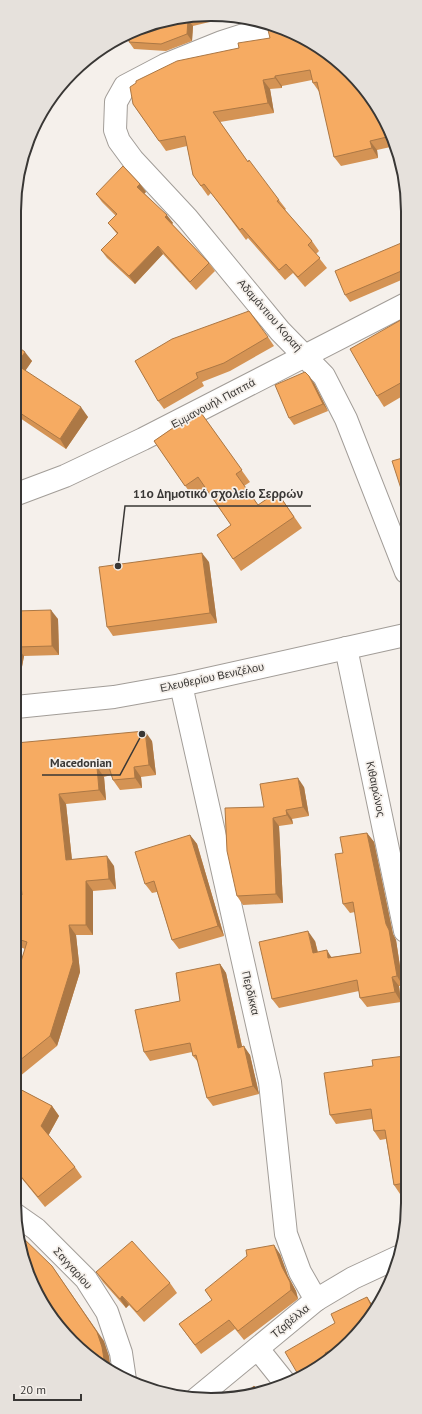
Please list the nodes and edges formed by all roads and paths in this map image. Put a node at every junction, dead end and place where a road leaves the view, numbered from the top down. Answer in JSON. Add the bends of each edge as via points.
{"nodes":[{"id":1,"x":264,"y":28,"type":"edge"},
{"id":2,"x":401,"y":306,"type":"edge"},
{"id":3,"x":304,"y":355,"type":"junction"},
{"id":4,"x":21,"y":491,"type":"edge"},
{"id":5,"x":401,"y":559,"type":"edge"},
{"id":6,"x":401,"y":636,"type":"edge"},
{"id":7,"x":346,"y":648,"type":"junction"},
{"id":8,"x":181,"y":685,"type":"junction"},
{"id":9,"x":21,"y":707,"type":"edge"},
{"id":10,"x":401,"y":912,"type":"edge"},
{"id":11,"x":22,"y":1219,"type":"edge"},
{"id":12,"x":392,"y":1261,"type":"edge"},
{"id":13,"x":316,"y":1300,"type":"junction"},
{"id":14,"x":258,"y":1349,"type":"junction"},
{"id":15,"x":124,"y":1372,"type":"edge"},
{"id":16,"x":282,"y":1380,"type":"edge"},
{"id":17,"x":203,"y":1393,"type":"edge"}],
"edges":[{"from":1,"to":3,"type":"street","name":"Αδαμάντιου Κοραή","via":[[222,42],[153,71],[125,86],[116,102],[115,130],[127,154],[187,218],[280,331]]},
{"from":2,"to":3,"type":"street","name":"Εμμανουήλ Παππά"},
{"from":3,"to":4,"type":"street","name":"Εμμανουήλ Παππά","via":[[143,439],[65,476]]},
{"from":3,"to":5,"type":"street","name":"Αδαμάντιου Κοραή","via":[[324,376],[340,403]]},
{"from":6,"to":7,"type":"street","name":"Ελευθερίου Βενιζέλου"},
{"from":7,"to":8,"type":"street","name":"Ελευθερίου Βενιζέλου"},
{"from":7,"to":10,"type":"street","name":"Κιθαιρώνος"},
{"from":8,"to":9,"type":"street","name":"Ελευθερίου Βενιζέλου","via":[[107,698]]},
{"from":8,"to":13,"type":"street","name":"Περδίκκα","via":[[270,1082],[286,1234],[300,1272]]},
{"from":11,"to":15,"type":"street","name":"Σαγγαρίου","via":[[36,1229],[86,1279],[107,1312],[121,1353]]},
{"from":12,"to":13,"type":"street","name":"Τζαβέλλα","via":[[353,1278]]},
{"from":13,"to":14,"type":"street","name":"Τζαβέλλα"},
{"from":14,"to":16,"type":"street"},
{"from":14,"to":17,"type":"street","name":"Τζαβέλλα"}]}
